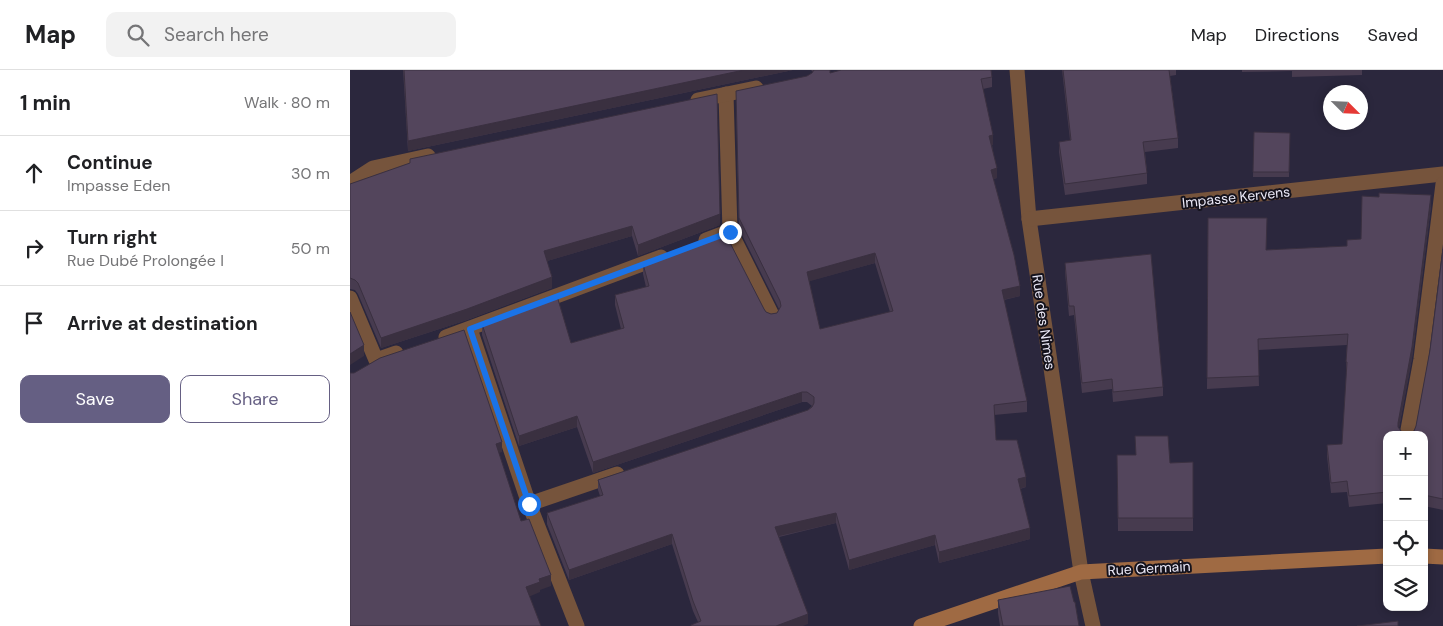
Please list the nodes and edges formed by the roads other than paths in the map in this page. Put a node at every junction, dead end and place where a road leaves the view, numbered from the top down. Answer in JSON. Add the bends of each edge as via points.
{"nodes":[{"id":1,"x":1018,"y":70,"type":"edge"},
{"id":2,"x":770,"y":85,"type":"edge"},
{"id":3,"x":726,"y":94,"type":"junction"},
{"id":4,"x":688,"y":102,"type":"edge"},
{"id":5,"x":440,"y":154,"type":"edge"},
{"id":6,"x":1443,"y":174,"type":"edge"},
{"id":7,"x":350,"y":183,"type":"edge"},
{"id":8,"x":1443,"y":184,"type":"edge"},
{"id":9,"x":1029,"y":219,"type":"junction"},
{"id":10,"x":730,"y":232,"type":"junction"},
{"id":11,"x":693,"y":245,"type":"edge"},
{"id":12,"x":674,"y":252,"type":"edge"},
{"id":13,"x":350,"y":298,"type":"edge"},
{"id":14,"x":772,"y":315,"type":"edge"},
{"id":15,"x":470,"y":329,"type":"junction"},
{"id":16,"x":432,"y":341,"type":"edge"},
{"id":17,"x":413,"y":348,"type":"edge"},
{"id":18,"x":1408,"y":431,"type":"edge"},
{"id":19,"x":630,"y":470,"type":"edge"},
{"id":20,"x":529,"y":504,"type":"junction"},
{"id":21,"x":1383,"y":556,"type":"edge"},
{"id":22,"x":1428,"y":556,"type":"edge"},
{"id":23,"x":1443,"y":557,"type":"edge"},
{"id":24,"x":1081,"y":572,"type":"junction"},
{"id":25,"x":577,"y":626,"type":"edge"},
{"id":26,"x":921,"y":626,"type":"edge"},
{"id":27,"x":1093,"y":626,"type":"edge"}],
"edges":[{"from":1,"to":9,"type":"street","name":"Rue des Nimes"},
{"from":2,"to":3,"type":"street"},
{"from":3,"to":4,"type":"street"},
{"from":3,"to":10,"type":"street"},
{"from":5,"to":7,"type":"street","via":[[373,168]]},
{"from":6,"to":9,"type":"street","name":"Impasse Kervens"},
{"from":8,"to":18,"type":"street","via":[[1421,359]]},
{"from":9,"to":24,"type":"street","name":"Rue des Nimes"},
{"from":10,"to":11,"type":"street"},
{"from":10,"to":14,"type":"street"},
{"from":12,"to":15,"type":"street"},
{"from":13,"to":17,"type":"street","via":[[371,363]]},
{"from":15,"to":16,"type":"street"},
{"from":15,"to":20,"type":"street"},
{"from":19,"to":20,"type":"street"},
{"from":20,"to":25,"type":"street"},
{"from":21,"to":24,"type":"street","name":"Rue Germain"},
{"from":22,"to":23,"type":"street"},
{"from":24,"to":26,"type":"street","name":"Rue Germain"},
{"from":24,"to":27,"type":"street","name":"Rue des Nimes"}]}
